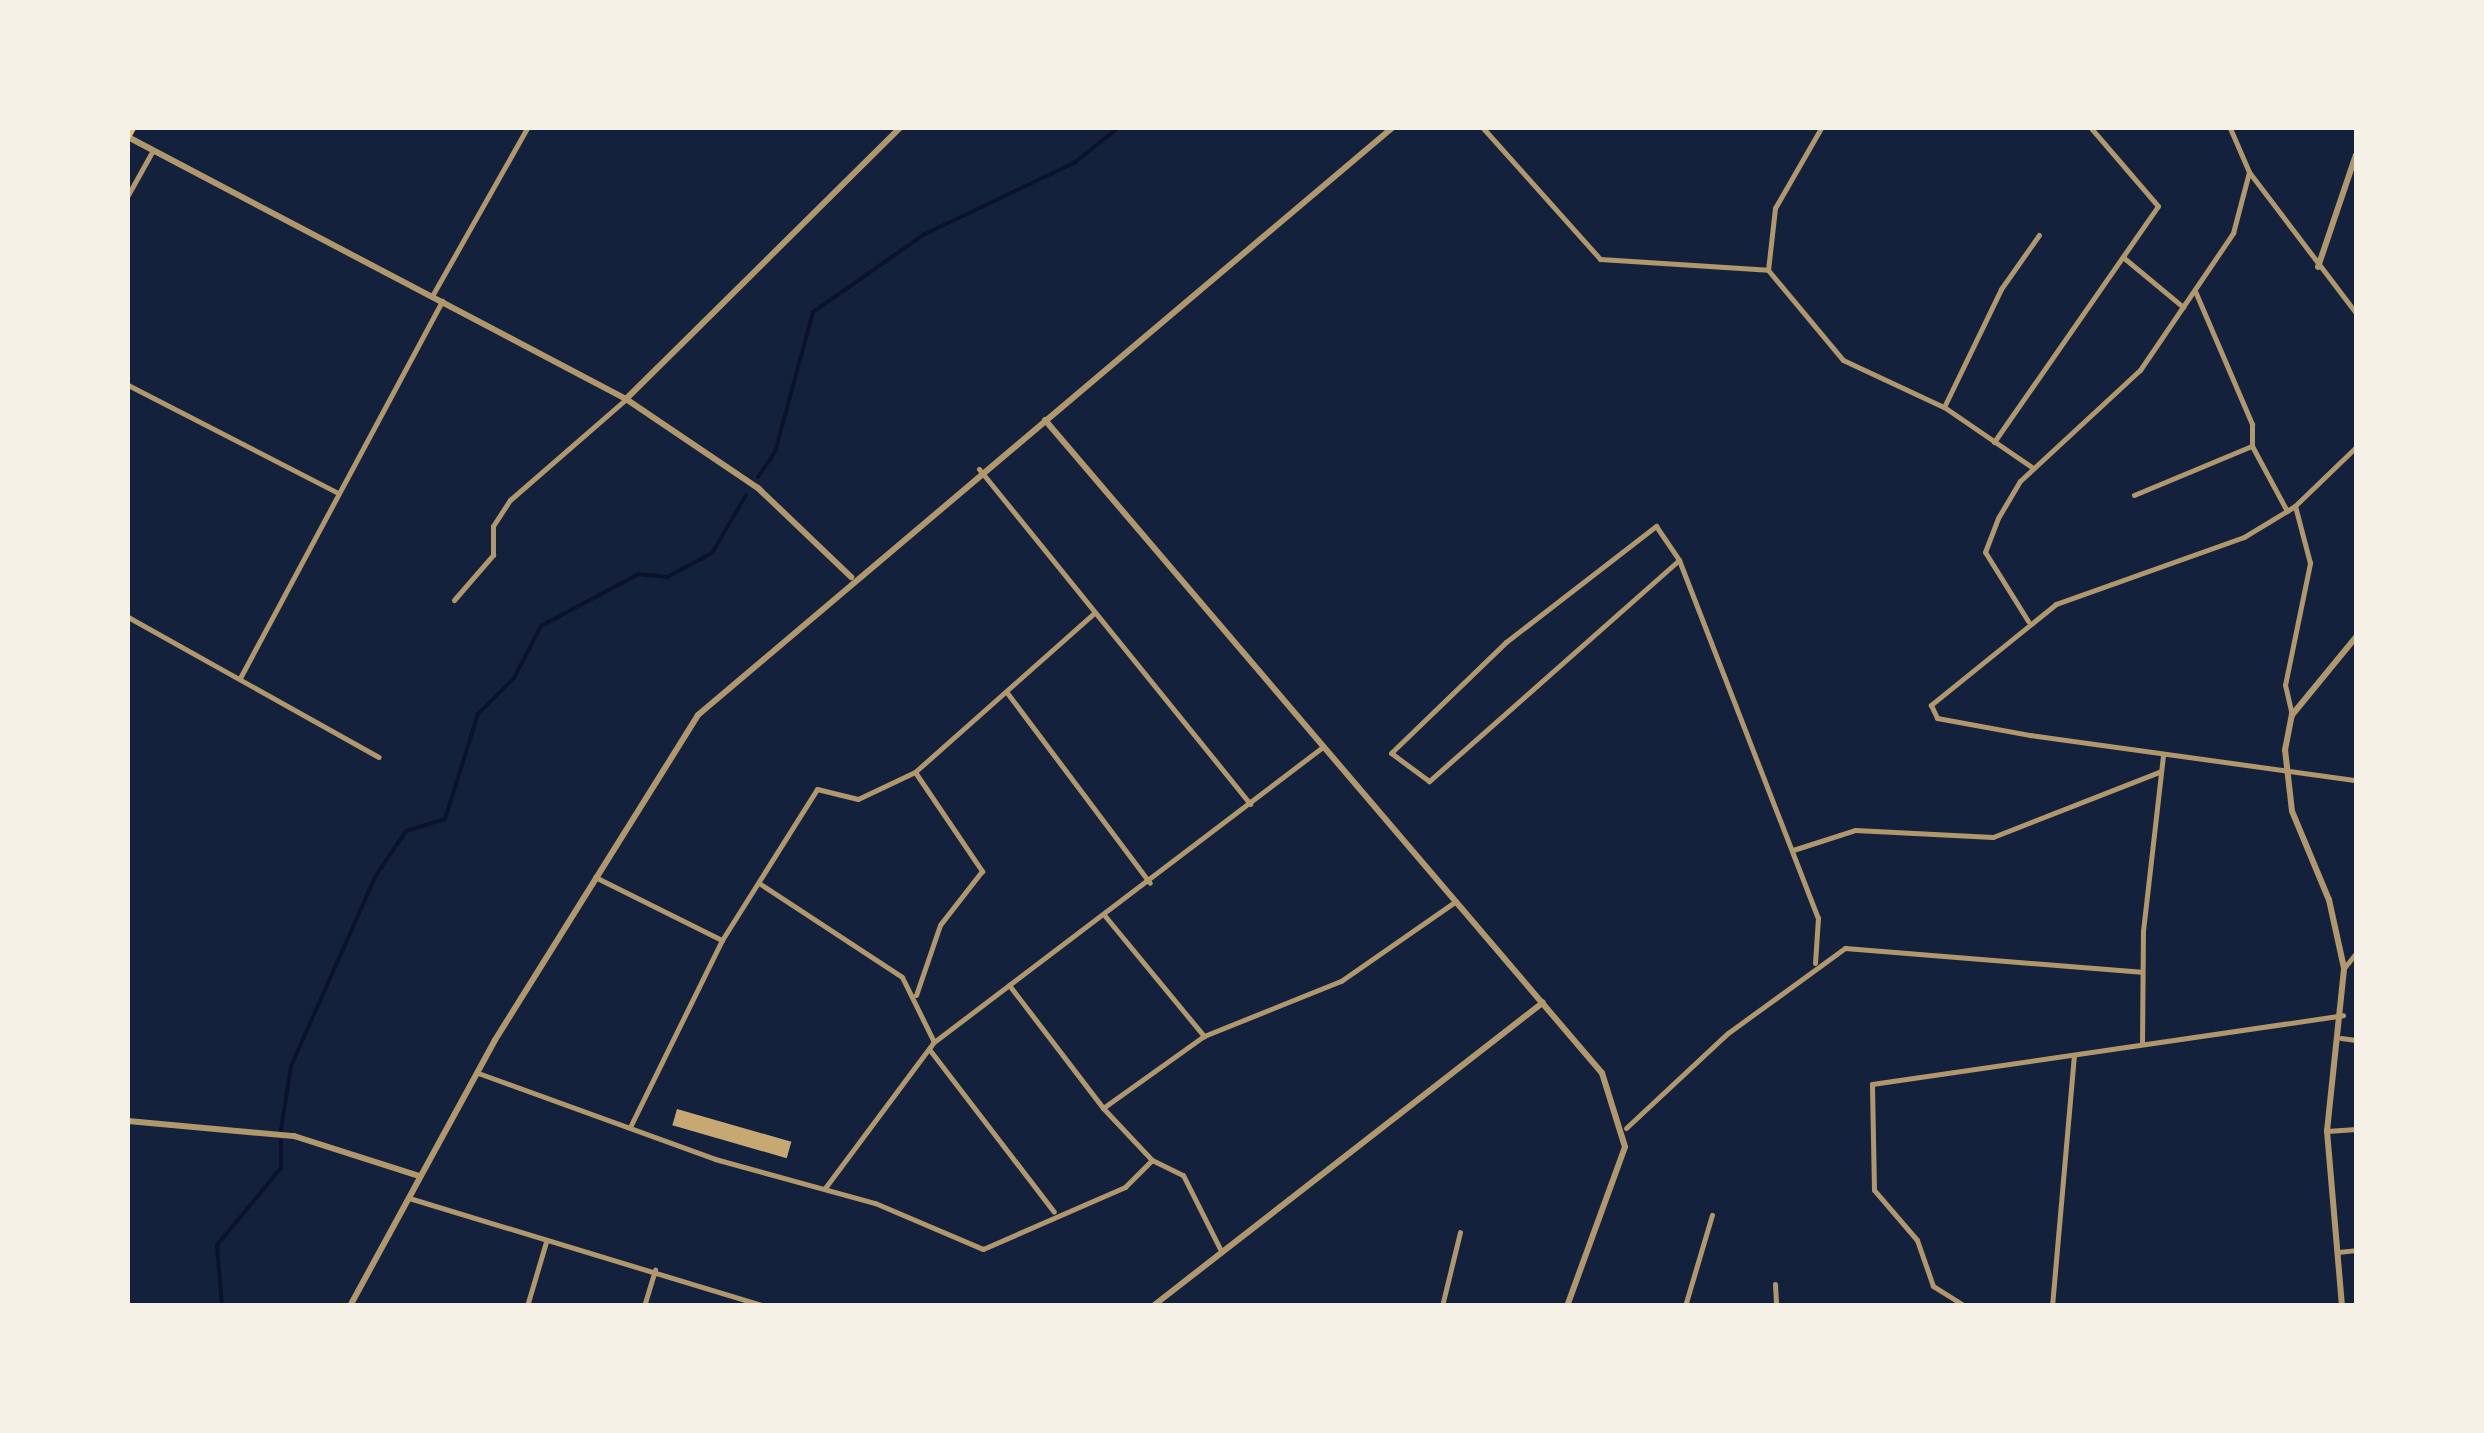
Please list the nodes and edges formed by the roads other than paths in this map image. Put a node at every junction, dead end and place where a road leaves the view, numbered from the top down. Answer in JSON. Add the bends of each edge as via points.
{"nodes":[{"id":1,"x":132,"y":128,"type":"edge"},
{"id":2,"x":527,"y":128,"type":"edge"},
{"id":3,"x":900,"y":128,"type":"edge"},
{"id":4,"x":1392,"y":128,"type":"edge"},
{"id":5,"x":1483,"y":128,"type":"edge"},
{"id":6,"x":1821,"y":128,"type":"edge"},
{"id":7,"x":2092,"y":128,"type":"edge"},
{"id":8,"x":2230,"y":128,"type":"edge"},
{"id":9,"x":128,"y":136,"type":"edge"},
{"id":10,"x":153,"y":150,"type":"junction"},
{"id":11,"x":2356,"y":155,"type":"edge"},
{"id":12,"x":2249,"y":172,"type":"junction"},
{"id":13,"x":128,"y":195,"type":"edge"},
{"id":14,"x":2040,"y":235,"type":"dead end"},
{"id":15,"x":2124,"y":258,"type":"junction"},
{"id":16,"x":2318,"y":267,"type":"junction"},
{"id":17,"x":1768,"y":270,"type":"junction"},
{"id":18,"x":2195,"y":291,"type":"junction"},
{"id":19,"x":432,"y":296,"type":"junction"},
{"id":20,"x":442,"y":301,"type":"junction"},
{"id":21,"x":2184,"y":307,"type":"junction"},
{"id":22,"x":2356,"y":313,"type":"edge"},
{"id":23,"x":128,"y":385,"type":"edge"},
{"id":24,"x":626,"y":400,"type":"junction"},
{"id":25,"x":1944,"y":407,"type":"junction"},
{"id":26,"x":1045,"y":420,"type":"junction"},
{"id":27,"x":1994,"y":442,"type":"junction"},
{"id":28,"x":2252,"y":446,"type":"junction"},
{"id":29,"x":2356,"y":447,"type":"edge"},
{"id":30,"x":2033,"y":468,"type":"junction"},
{"id":31,"x":979,"y":470,"type":"junction"},
{"id":32,"x":338,"y":493,"type":"junction"},
{"id":33,"x":2134,"y":495,"type":"dead end"},
{"id":34,"x":2295,"y":506,"type":"junction"},
{"id":35,"x":2287,"y":511,"type":"junction"},
{"id":36,"x":1679,"y":560,"type":"junction"},
{"id":37,"x":851,"y":577,"type":"junction"},
{"id":38,"x":454,"y":600,"type":"dead end"},
{"id":39,"x":1094,"y":613,"type":"junction"},
{"id":40,"x":128,"y":617,"type":"edge"},
{"id":41,"x":2028,"y":622,"type":"junction"},
{"id":42,"x":2356,"y":637,"type":"edge"},
{"id":43,"x":240,"y":678,"type":"junction"},
{"id":44,"x":1008,"y":694,"type":"junction"},
{"id":45,"x":2292,"y":715,"type":"junction"},
{"id":46,"x":1323,"y":747,"type":"junction"},
{"id":47,"x":2162,"y":756,"type":"junction"},
{"id":48,"x":378,"y":758,"type":"dead end"},
{"id":49,"x":2161,"y":771,"type":"junction"},
{"id":50,"x":915,"y":772,"type":"junction"},
{"id":51,"x":2286,"y":774,"type":"junction"},
{"id":52,"x":2356,"y":780,"type":"edge"},
{"id":53,"x":1250,"y":804,"type":"junction"},
{"id":54,"x":1793,"y":850,"type":"junction"},
{"id":55,"x":594,"y":877,"type":"junction"},
{"id":56,"x":759,"y":883,"type":"junction"},
{"id":57,"x":1150,"y":883,"type":"junction"},
{"id":58,"x":1456,"y":901,"type":"junction"},
{"id":59,"x":1105,"y":916,"type":"junction"},
{"id":60,"x":722,"y":940,"type":"junction"},
{"id":61,"x":2356,"y":954,"type":"edge"},
{"id":62,"x":1816,"y":963,"type":"junction"},
{"id":63,"x":2344,"y":968,"type":"junction"},
{"id":64,"x":2141,"y":972,"type":"junction"},
{"id":65,"x":1009,"y":986,"type":"junction"},
{"id":66,"x":916,"y":995,"type":"junction"},
{"id":67,"x":1543,"y":1002,"type":"junction"},
{"id":68,"x":2343,"y":1015,"type":"junction"},
{"id":69,"x":1204,"y":1036,"type":"junction"},
{"id":70,"x":2341,"y":1038,"type":"junction"},
{"id":71,"x":2356,"y":1040,"type":"edge"},
{"id":72,"x":934,"y":1042,"type":"junction"},
{"id":73,"x":2142,"y":1044,"type":"junction"},
{"id":74,"x":929,"y":1049,"type":"junction"},
{"id":75,"x":2074,"y":1058,"type":"junction"},
{"id":76,"x":478,"y":1073,"type":"junction"},
{"id":77,"x":1102,"y":1108,"type":"junction"},
{"id":78,"x":128,"y":1121,"type":"edge"},
{"id":79,"x":631,"y":1126,"type":"junction"},
{"id":80,"x":1626,"y":1128,"type":"junction"},
{"id":81,"x":2356,"y":1129,"type":"edge"},
{"id":82,"x":2327,"y":1131,"type":"junction"},
{"id":83,"x":1152,"y":1160,"type":"junction"},
{"id":84,"x":419,"y":1176,"type":"junction"},
{"id":85,"x":825,"y":1188,"type":"junction"},
{"id":86,"x":408,"y":1198,"type":"junction"},
{"id":87,"x":1054,"y":1212,"type":"junction"},
{"id":88,"x":1712,"y":1214,"type":"dead end"},
{"id":89,"x":1460,"y":1232,"type":"dead end"},
{"id":90,"x":546,"y":1242,"type":"junction"},
{"id":91,"x":1220,"y":1249,"type":"junction"},
{"id":92,"x":2356,"y":1250,"type":"edge"},
{"id":93,"x":2338,"y":1252,"type":"junction"},
{"id":94,"x":655,"y":1270,"type":"junction"},
{"id":95,"x":1776,"y":1284,"type":"dead end"},
{"id":96,"x":350,"y":1306,"type":"edge"},
{"id":97,"x":526,"y":1306,"type":"edge"},
{"id":98,"x":644,"y":1306,"type":"edge"},
{"id":99,"x":764,"y":1306,"type":"edge"},
{"id":100,"x":1154,"y":1306,"type":"edge"},
{"id":101,"x":1442,"y":1306,"type":"edge"},
{"id":102,"x":1567,"y":1306,"type":"edge"},
{"id":103,"x":1685,"y":1306,"type":"edge"},
{"id":104,"x":1776,"y":1306,"type":"edge"},
{"id":105,"x":1965,"y":1306,"type":"edge"},
{"id":106,"x":2052,"y":1306,"type":"edge"},
{"id":107,"x":2342,"y":1306,"type":"edge"}],
"edges":[{"from":1,"to":9,"type":"highway"},
{"from":2,"to":19,"type":"street"},
{"from":3,"to":24,"type":"street"},
{"from":4,"to":26,"type":"street"},
{"from":5,"to":17,"type":"street","via":[[1600,259]]},
{"from":6,"to":17,"type":"street","via":[[1775,208]]},
{"from":7,"to":15,"type":"street","via":[[2156,196],[2156,213]]},
{"from":8,"to":12,"type":"street"},
{"from":9,"to":10,"type":"street"},
{"from":10,"to":13,"type":"street"},
{"from":10,"to":19,"type":"street"},
{"from":11,"to":16,"type":"street"},
{"from":12,"to":16,"type":"street"},
{"from":12,"to":18,"type":"street","via":[[2233,232]]},
{"from":14,"to":25,"type":"street","via":[[2001,289]]},
{"from":15,"to":21,"type":"street"},
{"from":15,"to":27,"type":"street"},
{"from":16,"to":22,"type":"street"},
{"from":17,"to":25,"type":"street","via":[[1843,360]]},
{"from":18,"to":21,"type":"street"},
{"from":18,"to":28,"type":"street","via":[[2252,424]]},
{"from":19,"to":20,"type":"street"},
{"from":20,"to":24,"type":"street"},
{"from":20,"to":32,"type":"street"},
{"from":21,"to":30,"type":"street","via":[[2140,370]]},
{"from":23,"to":32,"type":"street"},
{"from":24,"to":37,"type":"street","via":[[758,488]]},
{"from":24,"to":38,"type":"street","via":[[510,500],[493,526],[493,555]]},
{"from":25,"to":27,"type":"street"},
{"from":26,"to":31,"type":"street"},
{"from":26,"to":46,"type":"street"},
{"from":27,"to":30,"type":"street"},
{"from":28,"to":33,"type":"street"},
{"from":28,"to":35,"type":"street"},
{"from":29,"to":34,"type":"street"},
{"from":30,"to":41,"type":"street","via":[[1986,544]]},
{"from":31,"to":37,"type":"street"},
{"from":31,"to":39,"type":"street"},
{"from":32,"to":43,"type":"street"},
{"from":34,"to":35,"type":"street"},
{"from":34,"to":45,"type":"street","via":[[2310,563],[2285,685]]},
{"from":35,"to":41,"type":"street","via":[[2184,566],[2073,596]]},
{"from":36,"to":36,"type":"street","via":[[1662,528],[1650,526],[1506,642],[1391,754],[1429,781]]},
{"from":36,"to":54,"type":"street"},
{"from":37,"to":55,"type":"street","via":[[698,715]]},
{"from":39,"to":44,"type":"street"},
{"from":39,"to":53,"type":"street"},
{"from":40,"to":43,"type":"street"},
{"from":41,"to":47,"type":"street","via":[[1939,693],[1933,715]]},
{"from":42,"to":45,"type":"street"},
{"from":43,"to":48,"type":"street"},
{"from":44,"to":50,"type":"street"},
{"from":44,"to":57,"type":"street"},
{"from":45,"to":51,"type":"street"},
{"from":46,"to":53,"type":"street"},
{"from":46,"to":58,"type":"street"},
{"from":47,"to":49,"type":"street"},
{"from":47,"to":51,"type":"street"},
{"from":49,"to":54,"type":"street","via":[[1994,837],[1855,830]]},
{"from":49,"to":64,"type":"street"},
{"from":50,"to":56,"type":"street","via":[[858,799],[817,789]]},
{"from":50,"to":66,"type":"street","via":[[982,871],[940,925]]},
{"from":51,"to":52,"type":"street"},
{"from":51,"to":63,"type":"street"},
{"from":53,"to":57,"type":"street"},
{"from":54,"to":62,"type":"street","via":[[1818,918]]},
{"from":55,"to":60,"type":"street"},
{"from":55,"to":76,"type":"street"},
{"from":56,"to":60,"type":"street"},
{"from":56,"to":66,"type":"street","via":[[902,977]]},
{"from":57,"to":59,"type":"street"},
{"from":58,"to":67,"type":"street"},
{"from":58,"to":69,"type":"street","via":[[1341,980]]},
{"from":59,"to":65,"type":"street"},
{"from":59,"to":69,"type":"street"},
{"from":60,"to":79,"type":"street"},
{"from":61,"to":63,"type":"street"},
{"from":62,"to":64,"type":"street","via":[[1845,948]]},
{"from":62,"to":80,"type":"street"},
{"from":63,"to":68,"type":"street"},
{"from":64,"to":73,"type":"street"},
{"from":65,"to":72,"type":"street"},
{"from":65,"to":77,"type":"street"},
{"from":66,"to":72,"type":"street"},
{"from":67,"to":80,"type":"street","via":[[1602,1074]]},
{"from":67,"to":91,"type":"street"},
{"from":68,"to":70,"type":"street"},
{"from":68,"to":73,"type":"street"},
{"from":69,"to":77,"type":"street"},
{"from":70,"to":71,"type":"street"},
{"from":70,"to":82,"type":"street"},
{"from":72,"to":74,"type":"street"},
{"from":73,"to":75,"type":"street"},
{"from":74,"to":85,"type":"street"},
{"from":74,"to":87,"type":"street"},
{"from":75,"to":105,"type":"street","via":[[1872,1084],[1874,1190],[1918,1240],[1933,1286]]},
{"from":75,"to":106,"type":"street"},
{"from":76,"to":79,"type":"street"},
{"from":76,"to":84,"type":"street"},
{"from":77,"to":83,"type":"street"},
{"from":78,"to":84,"type":"street","via":[[294,1136]]},
{"from":79,"to":85,"type":"street"},
{"from":80,"to":102,"type":"street","via":[[1618,1176]]},
{"from":81,"to":82,"type":"street"},
{"from":82,"to":93,"type":"street"},
{"from":83,"to":87,"type":"street","via":[[1125,1187]]},
{"from":83,"to":91,"type":"street","via":[[1183,1175]]},
{"from":84,"to":86,"type":"street"},
{"from":85,"to":87,"type":"street","via":[[989,1250]]},
{"from":86,"to":90,"type":"street"},
{"from":86,"to":96,"type":"street"},
{"from":88,"to":103,"type":"street"},
{"from":89,"to":101,"type":"street"},
{"from":90,"to":94,"type":"street"},
{"from":90,"to":97,"type":"street"},
{"from":91,"to":100,"type":"street"},
{"from":92,"to":93,"type":"street"},
{"from":93,"to":107,"type":"street"},
{"from":94,"to":98,"type":"street"},
{"from":94,"to":99,"type":"street"},
{"from":95,"to":104,"type":"street"}]}
